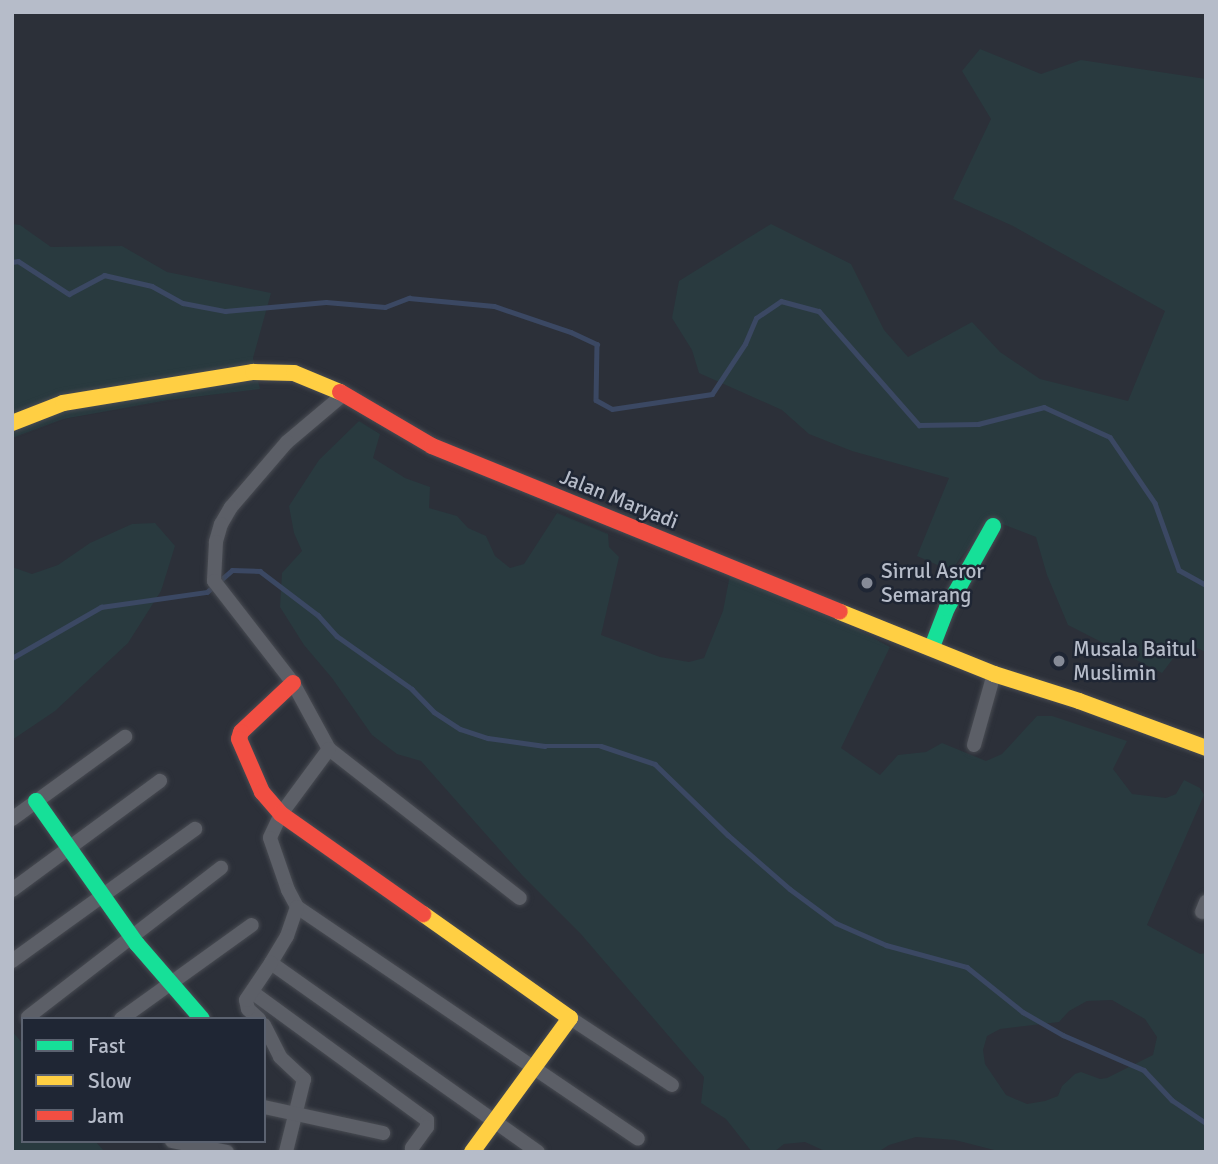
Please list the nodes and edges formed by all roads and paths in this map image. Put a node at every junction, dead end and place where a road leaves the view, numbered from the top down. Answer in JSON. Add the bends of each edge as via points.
{"nodes":[{"id":1,"x":344,"y":394,"type":"junction"},
{"id":2,"x":12,"y":423,"type":"edge"},
{"id":3,"x":993,"y":526,"type":"dead end"},
{"id":4,"x":932,"y":647,"type":"junction"},
{"id":5,"x":994,"y":674,"type":"junction"},
{"id":6,"x":293,"y":683,"type":"junction"},
{"id":7,"x":125,"y":737,"type":"dead end"},
{"id":8,"x":974,"y":745,"type":"dead end"},
{"id":9,"x":1206,"y":748,"type":"edge"},
{"id":10,"x":329,"y":749,"type":"junction"},
{"id":11,"x":160,"y":781,"type":"dead end"},
{"id":12,"x":36,"y":801,"type":"junction"},
{"id":13,"x":281,"y":814,"type":"junction"},
{"id":14,"x":12,"y":819,"type":"edge"},
{"id":15,"x":195,"y":829,"type":"dead end"},
{"id":16,"x":68,"y":849,"type":"junction"},
{"id":17,"x":221,"y":868,"type":"dead end"},
{"id":18,"x":12,"y":890,"type":"edge"},
{"id":19,"x":102,"y":894,"type":"junction"},
{"id":20,"x":520,"y":898,"type":"dead end"},
{"id":21,"x":297,"y":907,"type":"junction"},
{"id":22,"x":252,"y":925,"type":"dead end"},
{"id":23,"x":132,"y":937,"type":"junction"},
{"id":24,"x":12,"y":961,"type":"edge"},
{"id":25,"x":271,"y":963,"type":"junction"},
{"id":26,"x":172,"y":983,"type":"junction"},
{"id":27,"x":252,"y":992,"type":"junction"},
{"id":28,"x":28,"y":1017,"type":"dead end"},
{"id":29,"x":124,"y":1017,"type":"edge"},
{"id":30,"x":200,"y":1017,"type":"edge"},
{"id":31,"x":257,"y":1017,"type":"edge"},
{"id":32,"x":570,"y":1018,"type":"junction"},
{"id":33,"x":266,"y":1029,"type":"edge"},
{"id":34,"x":266,"y":1054,"type":"edge"},
{"id":35,"x":280,"y":1057,"type":"junction"},
{"id":36,"x":534,"y":1070,"type":"junction"},
{"id":37,"x":672,"y":1085,"type":"dead end"},
{"id":38,"x":266,"y":1108,"type":"edge"},
{"id":39,"x":296,"y":1115,"type":"junction"},
{"id":40,"x":495,"y":1122,"type":"junction"},
{"id":41,"x":383,"y":1133,"type":"dead end"},
{"id":42,"x":638,"y":1139,"type":"dead end"},
{"id":43,"x":182,"y":1143,"type":"edge"},
{"id":44,"x":412,"y":1148,"type":"dead end"},
{"id":45,"x":228,"y":1152,"type":"edge"},
{"id":46,"x":286,"y":1152,"type":"edge"},
{"id":47,"x":472,"y":1152,"type":"edge"},
{"id":48,"x":538,"y":1152,"type":"edge"}],
"edges":[{"from":1,"to":2,"type":"street","name":"Jalan Maryadi","via":[[294,373],[267,370],[63,404]]},
{"from":1,"to":4,"type":"street","name":"Jalan Maryadi","via":[[445,453]]},
{"from":1,"to":6,"type":"street","via":[[286,442],[231,507],[216,542],[217,585]]},
{"from":3,"to":4,"type":"street","via":[[947,608]]},
{"from":4,"to":5,"type":"street","name":"Jalan Maryadi"},
{"from":5,"to":8,"type":"street"},
{"from":5,"to":9,"type":"street","name":"Jalan Maryadi"},
{"from":6,"to":10,"type":"street"},
{"from":6,"to":13,"type":"street","via":[[239,739],[262,792]]},
{"from":7,"to":12,"type":"street"},
{"from":10,"to":13,"type":"street"},
{"from":10,"to":20,"type":"street"},
{"from":11,"to":16,"type":"street"},
{"from":12,"to":14,"type":"street"},
{"from":12,"to":16,"type":"street"},
{"from":13,"to":21,"type":"street","via":[[270,838]]},
{"from":13,"to":32,"type":"street"},
{"from":15,"to":19,"type":"street"},
{"from":16,"to":18,"type":"street"},
{"from":16,"to":19,"type":"street"},
{"from":17,"to":23,"type":"street"},
{"from":19,"to":23,"type":"street"},
{"from":19,"to":24,"type":"street"},
{"from":21,"to":25,"type":"street","via":[[288,936]]},
{"from":21,"to":36,"type":"street"},
{"from":22,"to":26,"type":"street"},
{"from":23,"to":26,"type":"street"},
{"from":23,"to":28,"type":"street"},
{"from":25,"to":27,"type":"street"},
{"from":25,"to":40,"type":"street"},
{"from":26,"to":29,"type":"street"},
{"from":26,"to":30,"type":"street"},
{"from":27,"to":31,"type":"street","via":[[246,1000]]},
{"from":27,"to":44,"type":"street","via":[[427,1119],[427,1128]]},
{"from":32,"to":36,"type":"street"},
{"from":32,"to":37,"type":"street"},
{"from":33,"to":35,"type":"street"},
{"from":34,"to":35,"type":"street"},
{"from":35,"to":39,"type":"street","via":[[304,1079]]},
{"from":36,"to":40,"type":"street"},
{"from":36,"to":42,"type":"street"},
{"from":38,"to":39,"type":"street"},
{"from":39,"to":41,"type":"street"},
{"from":39,"to":46,"type":"street"},
{"from":40,"to":47,"type":"street"},
{"from":40,"to":48,"type":"street"},
{"from":43,"to":45,"type":"street"}]}
